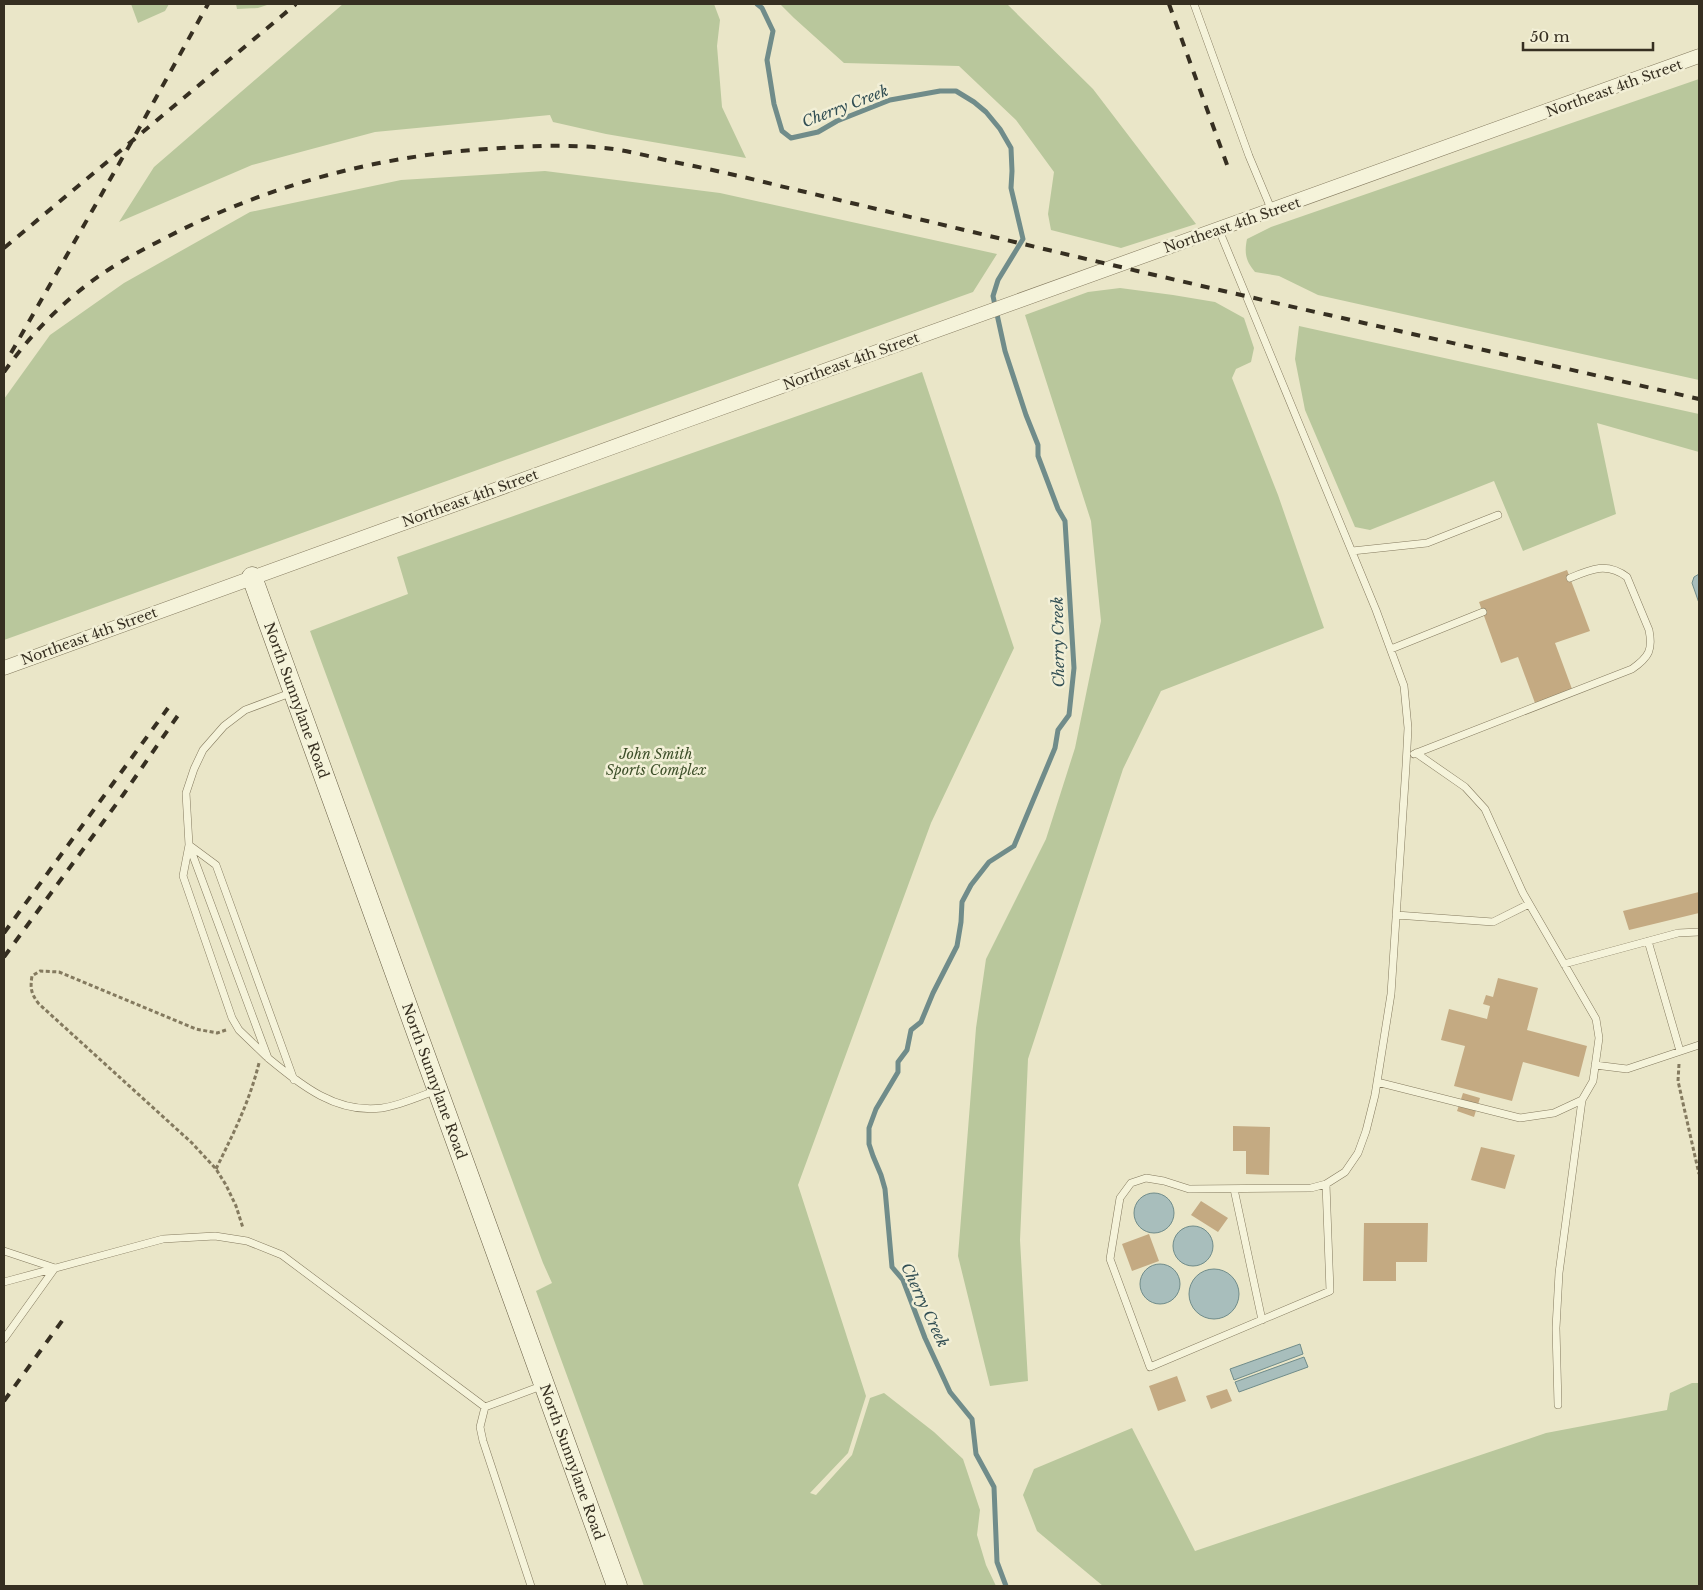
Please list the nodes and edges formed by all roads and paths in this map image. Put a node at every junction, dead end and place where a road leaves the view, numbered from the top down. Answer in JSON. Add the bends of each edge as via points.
{"nodes":[{"id":1,"x":1194,"y":4,"type":"edge"},
{"id":2,"x":1699,"y":56,"type":"edge"},
{"id":3,"x":1272,"y":211,"type":"junction"},
{"id":4,"x":1219,"y":230,"type":"junction"},
{"id":5,"x":1498,"y":515,"type":"dead end"},
{"id":6,"x":1352,"y":551,"type":"junction"},
{"id":7,"x":252,"y":577,"type":"junction"},
{"id":8,"x":1570,"y":578,"type":"dead end"},
{"id":9,"x":1483,"y":612,"type":"dead end"},
{"id":10,"x":1391,"y":649,"type":"junction"},
{"id":11,"x":4,"y":668,"type":"edge"},
{"id":12,"x":293,"y":692,"type":"junction"},
{"id":13,"x":1416,"y":753,"type":"junction"},
{"id":14,"x":1407,"y":757,"type":"junction"},
{"id":15,"x":189,"y":845,"type":"junction"},
{"id":16,"x":1529,"y":904,"type":"junction"},
{"id":17,"x":1396,"y":915,"type":"junction"},
{"id":18,"x":1699,"y":932,"type":"edge"},
{"id":19,"x":1648,"y":941,"type":"junction"},
{"id":20,"x":1564,"y":964,"type":"junction"},
{"id":21,"x":237,"y":1026,"type":"junction"},
{"id":22,"x":1699,"y":1045,"type":"edge"},
{"id":23,"x":262,"y":1051,"type":"junction"},
{"id":24,"x":1680,"y":1051,"type":"junction"},
{"id":25,"x":268,"y":1058,"type":"junction"},
{"id":26,"x":1595,"y":1065,"type":"junction"},
{"id":27,"x":295,"y":1080,"type":"junction"},
{"id":28,"x":1377,"y":1082,"type":"junction"},
{"id":29,"x":438,"y":1090,"type":"junction"},
{"id":30,"x":1582,"y":1100,"type":"junction"},
{"id":31,"x":216,"y":1168,"type":"junction"},
{"id":32,"x":1699,"y":1174,"type":"edge"},
{"id":33,"x":1326,"y":1184,"type":"junction"},
{"id":34,"x":1234,"y":1189,"type":"junction"},
{"id":35,"x":247,"y":1241,"type":"junction"},
{"id":36,"x":4,"y":1251,"type":"edge"},
{"id":37,"x":55,"y":1268,"type":"junction"},
{"id":38,"x":4,"y":1282,"type":"edge"},
{"id":39,"x":1262,"y":1320,"type":"junction"},
{"id":40,"x":4,"y":1339,"type":"edge"},
{"id":41,"x":544,"y":1385,"type":"junction"},
{"id":42,"x":1558,"y":1405,"type":"dead end"},
{"id":43,"x":485,"y":1407,"type":"junction"},
{"id":44,"x":531,"y":1586,"type":"edge"},
{"id":45,"x":617,"y":1586,"type":"edge"}],
"edges":[{"from":1,"to":3,"type":"lane"},
{"from":2,"to":3,"type":"street","name":"Northeast 4th Street"},
{"from":3,"to":4,"type":"street","name":"Northeast 4th Street"},
{"from":4,"to":6,"type":"lane"},
{"from":4,"to":7,"type":"street","name":"Northeast 4th Street"},
{"from":5,"to":6,"type":"lane","via":[[1427,544]]},
{"from":6,"to":10,"type":"lane"},
{"from":7,"to":11,"type":"street","name":"Northeast 4th Street"},
{"from":7,"to":12,"type":"street","name":"North Sunnylane Road"},
{"from":8,"to":13,"type":"lane","via":[[1593,568],[1621,572],[1627,577],[1649,630],[1652,646],[1643,661],[1632,669]]},
{"from":9,"to":10,"type":"lane"},
{"from":10,"to":14,"type":"lane","via":[[1404,686]]},
{"from":12,"to":15,"type":"lane","via":[[245,710],[224,726],[204,750],[186,793]]},
{"from":12,"to":29,"type":"street","name":"North Sunnylane Road"},
{"from":13,"to":14,"type":"lane"},
{"from":13,"to":16,"type":"lane","via":[[1465,788],[1485,809]]},
{"from":14,"to":17,"type":"lane"},
{"from":15,"to":21,"type":"lane","via":[[183,876]]},
{"from":15,"to":25,"type":"lane"},
{"from":15,"to":27,"type":"lane","via":[[216,865]]},
{"from":16,"to":17,"type":"lane","via":[[1493,922]]},
{"from":16,"to":20,"type":"lane"},
{"from":17,"to":28,"type":"lane","via":[[1391,994]]},
{"from":18,"to":19,"type":"lane","via":[[1678,933]]},
{"from":19,"to":20,"type":"lane"},
{"from":19,"to":24,"type":"lane"},
{"from":20,"to":26,"type":"lane","via":[[1596,1019],[1599,1038]]},
{"from":21,"to":23,"type":"lane"},
{"from":21,"to":31,"type":"path","via":[[210,1033],[59,972],[40,972],[32,976],[30,986],[38,1004]]},
{"from":22,"to":24,"type":"lane"},
{"from":23,"to":25,"type":"lane"},
{"from":23,"to":31,"type":"path","via":[[242,1117]]},
{"from":24,"to":26,"type":"lane","via":[[1627,1069]]},
{"from":24,"to":32,"type":"path","via":[[1678,1081]]},
{"from":25,"to":27,"type":"lane"},
{"from":26,"to":30,"type":"lane","via":[[1593,1082]]},
{"from":27,"to":29,"type":"lane","via":[[321,1097],[361,1108],[382,1108]]},
{"from":28,"to":30,"type":"lane","via":[[1520,1118],[1554,1113]]},
{"from":28,"to":33,"type":"lane","via":[[1358,1153],[1345,1172]]},
{"from":29,"to":41,"type":"street","name":"North Sunnylane Road"},
{"from":30,"to":42,"type":"lane","via":[[1558,1273]]},
{"from":31,"to":35,"type":"path","via":[[236,1206]]},
{"from":33,"to":34,"type":"lane","via":[[1311,1188]]},
{"from":33,"to":39,"type":"lane","via":[[1330,1291]]},
{"from":34,"to":39,"type":"lane"},
{"from":34,"to":39,"type":"lane","via":[[1189,1189],[1146,1178],[1131,1183],[1120,1198],[1110,1259],[1150,1367]]},
{"from":35,"to":37,"type":"lane","via":[[215,1236],[163,1239]]},
{"from":35,"to":43,"type":"lane","via":[[282,1255]]},
{"from":36,"to":37,"type":"lane"},
{"from":37,"to":38,"type":"lane"},
{"from":37,"to":40,"type":"lane"},
{"from":41,"to":43,"type":"lane"},
{"from":41,"to":45,"type":"street","name":"North Sunnylane Road"},
{"from":43,"to":44,"type":"lane","via":[[480,1427],[482,1441]]}]}
